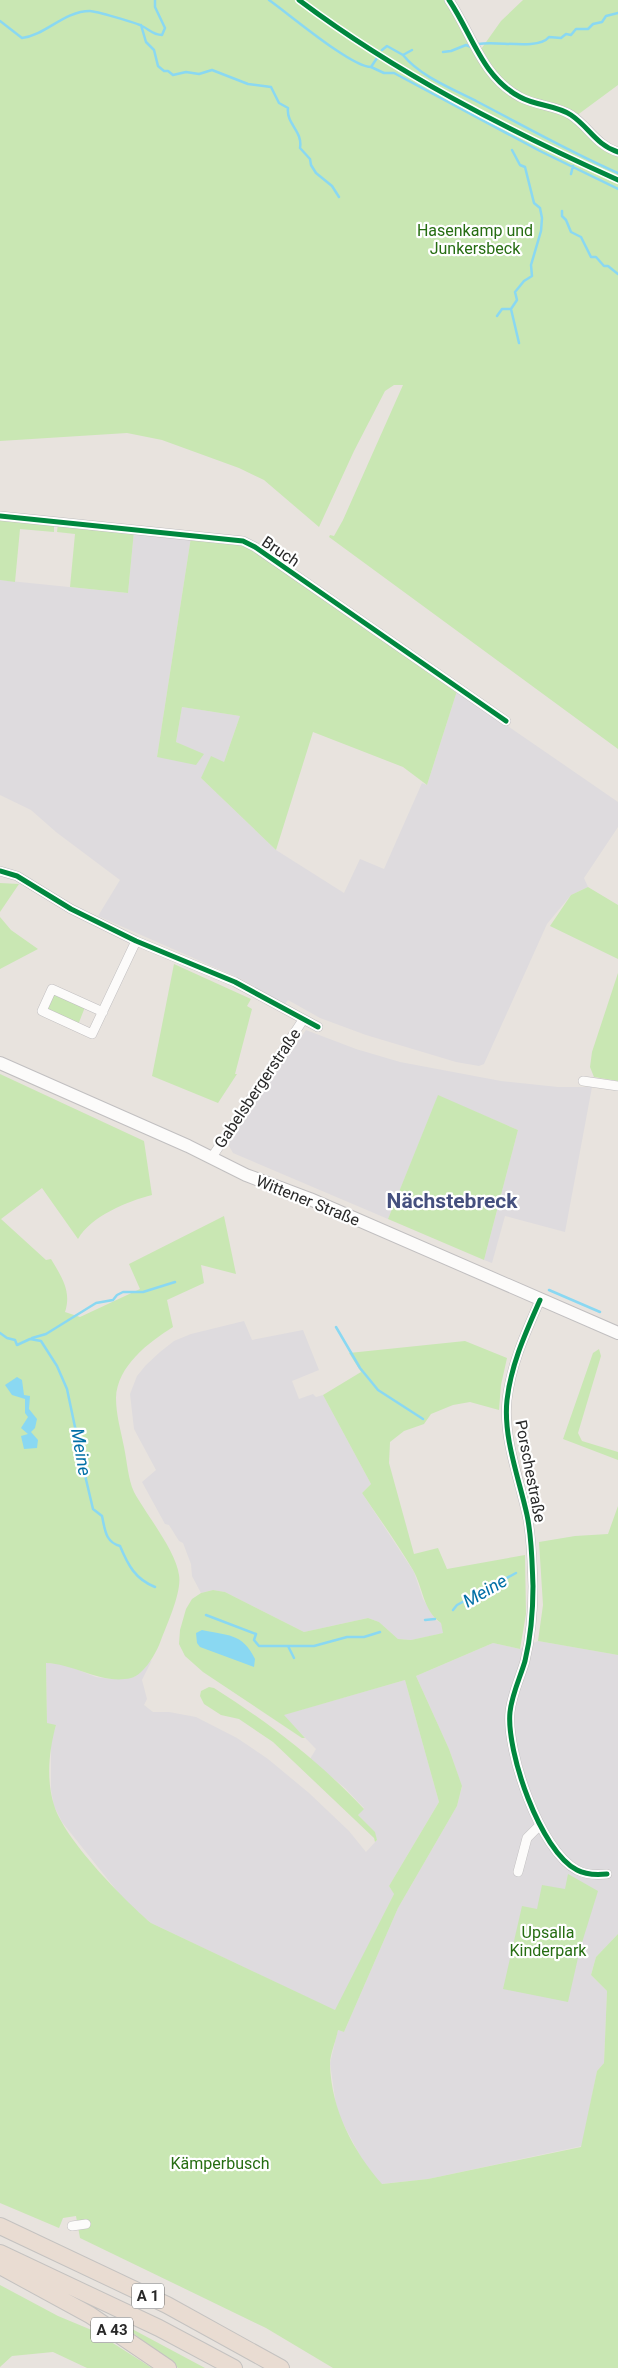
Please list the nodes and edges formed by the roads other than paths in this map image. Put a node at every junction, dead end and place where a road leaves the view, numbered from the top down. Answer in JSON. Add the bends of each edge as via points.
{"nodes":[{"id":1,"x":449,"y":0,"type":"edge"},
{"id":2,"x":618,"y":152,"type":"edge"},
{"id":3,"x":0,"y":516,"type":"edge"},
{"id":4,"x":506,"y":721,"type":"dead end"},
{"id":5,"x":0,"y":871,"type":"edge"},
{"id":6,"x":136,"y":941,"type":"junction"},
{"id":7,"x":103,"y":1012,"type":"junction"},
{"id":8,"x":303,"y":1020,"type":"junction"},
{"id":9,"x":318,"y":1027,"type":"dead end"},
{"id":10,"x":0,"y":1063,"type":"edge"},
{"id":11,"x":583,"y":1082,"type":"dead end"},
{"id":12,"x":618,"y":1086,"type":"edge"},
{"id":13,"x":212,"y":1157,"type":"junction"},
{"id":14,"x":540,"y":1300,"type":"junction"},
{"id":15,"x":618,"y":1333,"type":"edge"},
{"id":16,"x":539,"y":1826,"type":"junction"},
{"id":17,"x":518,"y":1872,"type":"dead end"},
{"id":18,"x":607,"y":1874,"type":"dead end"},
{"id":19,"x":86,"y":2224,"type":"dead end"},
{"id":20,"x":0,"y":2226,"type":"edge"},
{"id":21,"x":72,"y":2226,"type":"dead end"},
{"id":22,"x":0,"y":2253,"type":"edge"},
{"id":23,"x":0,"y":2266,"type":"edge"},
{"id":24,"x":35,"y":2276,"type":"junction"},
{"id":25,"x":57,"y":2287,"type":"junction"},
{"id":26,"x":168,"y":2368,"type":"edge"},
{"id":27,"x":234,"y":2368,"type":"edge"},
{"id":28,"x":281,"y":2368,"type":"edge"}],
"edges":[{"from":1,"to":2,"type":"street","via":[[487,69],[500,83],[523,99],[564,111],[597,142]]},
{"from":3,"to":4,"type":"street","name":"Bruch","via":[[243,541]]},
{"from":5,"to":6,"type":"street","via":[[17,876],[71,909]]},
{"from":6,"to":7,"type":"street"},
{"from":6,"to":8,"type":"street","via":[[235,982]]},
{"from":7,"to":7,"type":"street","via":[[92,1034],[42,1011],[52,989]]},
{"from":8,"to":9,"type":"street"},
{"from":8,"to":13,"type":"street","name":"Gabelsbergerstraße"},
{"from":10,"to":13,"type":"main road","name":"Wittener Straße"},
{"from":11,"to":12,"type":"street"},
{"from":13,"to":14,"type":"main road","name":"Wittener Straße","via":[[246,1175],[310,1199]]},
{"from":14,"to":15,"type":"main road","name":"Wittener Straße"},
{"from":14,"to":16,"type":"street","name":"Porschestraße","via":[[510,1376],[507,1402],[509,1439],[531,1538],[533,1608],[525,1661],[510,1712],[510,1730],[514,1756]]},
{"from":16,"to":17,"type":"street","via":[[526,1838]]},
{"from":16,"to":18,"type":"street","name":"Porschestraße","via":[[554,1849],[578,1870],[593,1875]]},
{"from":19,"to":21,"type":"street"},
{"from":20,"to":28,"type":"highway","number":"A 1","via":[[216,2331]]},
{"from":22,"to":24,"type":"highway"},
{"from":23,"to":24,"type":"highway","number":"A 43"},
{"from":24,"to":25,"type":"highway","number":"A 43"},
{"from":25,"to":26,"type":"highway","number":"A 43","via":[[90,2316]]},
{"from":25,"to":27,"type":"highway","number":"A 1","via":[[159,2328]]}]}
